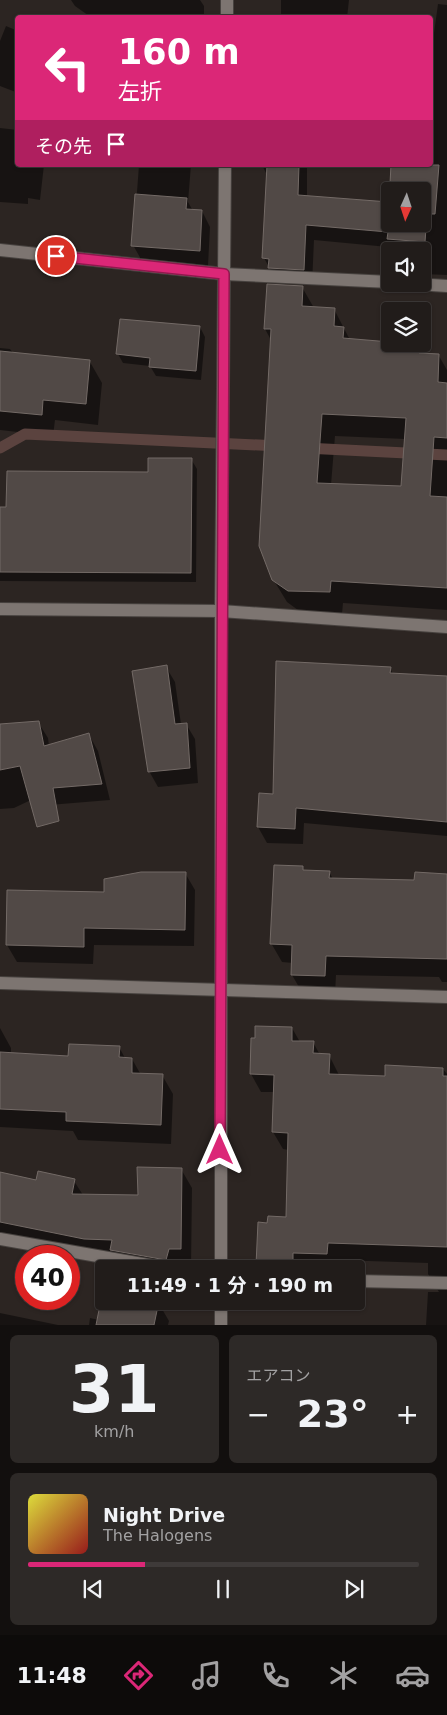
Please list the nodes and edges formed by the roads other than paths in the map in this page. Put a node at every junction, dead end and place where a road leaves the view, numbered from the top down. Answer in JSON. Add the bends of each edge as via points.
{"nodes":[{"id":1,"x":227,"y":0,"type":"edge"},
{"id":2,"x":227,"y":15,"type":"edge"},
{"id":3,"x":225,"y":167,"type":"edge"},
{"id":4,"x":0,"y":250,"type":"edge"},
{"id":5,"x":224,"y":274,"type":"junction"},
{"id":6,"x":381,"y":282,"type":"edge"},
{"id":7,"x":431,"y":285,"type":"edge"},
{"id":8,"x":447,"y":286,"type":"edge"},
{"id":9,"x":0,"y":609,"type":"edge"},
{"id":10,"x":221,"y":611,"type":"junction"},
{"id":11,"x":447,"y":627,"type":"edge"},
{"id":12,"x":0,"y":984,"type":"edge"},
{"id":13,"x":220,"y":990,"type":"junction"},
{"id":14,"x":447,"y":997,"type":"edge"},
{"id":15,"x":0,"y":1238,"type":"edge"},
{"id":16,"x":121,"y":1260,"type":"edge"},
{"id":17,"x":221,"y":1260,"type":"edge"},
{"id":18,"x":365,"y":1281,"type":"edge"},
{"id":19,"x":447,"y":1283,"type":"edge"},
{"id":20,"x":221,"y":1310,"type":"edge"},
{"id":21,"x":221,"y":1325,"type":"edge"}],
"edges":[{"from":1,"to":2,"type":"street"},
{"from":3,"to":5,"type":"street"},
{"from":4,"to":5,"type":"street"},
{"from":5,"to":6,"type":"street"},
{"from":5,"to":10,"type":"street"},
{"from":7,"to":8,"type":"street"},
{"from":9,"to":10,"type":"street"},
{"from":10,"to":11,"type":"street"},
{"from":10,"to":13,"type":"street"},
{"from":12,"to":13,"type":"street"},
{"from":13,"to":14,"type":"street"},
{"from":13,"to":17,"type":"street"},
{"from":15,"to":16,"type":"street"},
{"from":18,"to":19,"type":"street"},
{"from":20,"to":21,"type":"street"}]}
